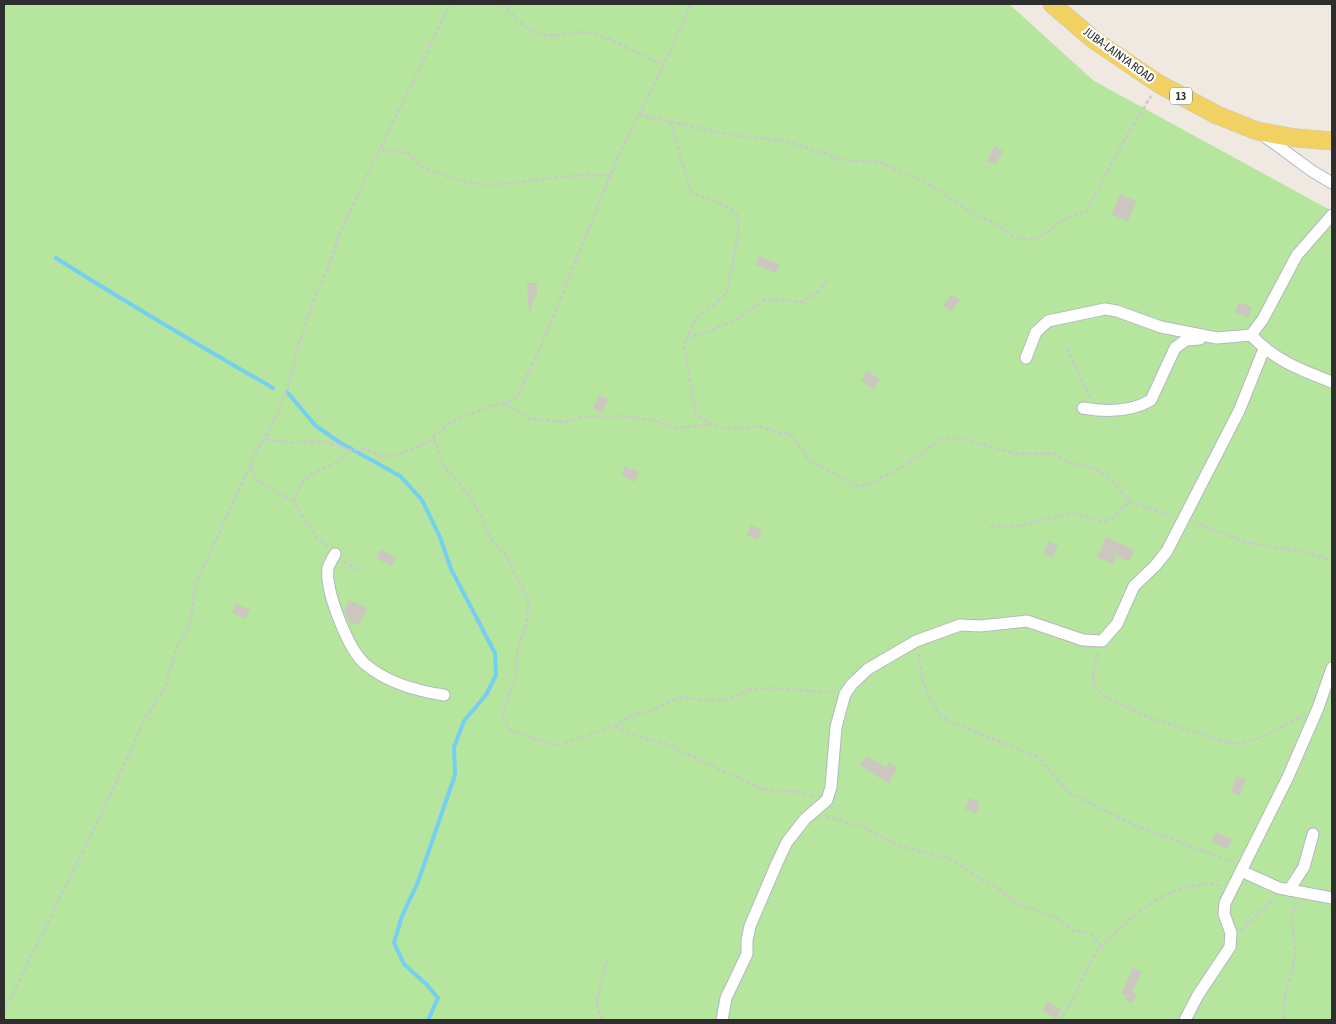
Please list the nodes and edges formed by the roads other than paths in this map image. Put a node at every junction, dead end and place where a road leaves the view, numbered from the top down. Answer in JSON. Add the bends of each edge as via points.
{"nodes":[{"id":1,"x":1052,"y":4,"type":"edge"},
{"id":2,"x":1257,"y":131,"type":"junction"},
{"id":3,"x":1332,"y":141,"type":"edge"},
{"id":4,"x":1332,"y":183,"type":"edge"},
{"id":5,"x":1332,"y":215,"type":"edge"},
{"id":6,"x":1251,"y":335,"type":"junction"},
{"id":7,"x":1217,"y":338,"type":"junction"},
{"id":8,"x":1264,"y":349,"type":"junction"},
{"id":9,"x":1026,"y":358,"type":"dead end"},
{"id":10,"x":1332,"y":382,"type":"edge"},
{"id":11,"x":1083,"y":408,"type":"dead end"},
{"id":12,"x":335,"y":554,"type":"road end"},
{"id":13,"x":1332,"y":668,"type":"edge"},
{"id":14,"x":444,"y":695,"type":"dead end"},
{"id":15,"x":1313,"y":834,"type":"dead end"},
{"id":16,"x":1242,"y":868,"type":"junction"},
{"id":17,"x":1289,"y":890,"type":"junction"},
{"id":18,"x":1332,"y":898,"type":"edge"},
{"id":19,"x":722,"y":1020,"type":"edge"},
{"id":20,"x":1184,"y":1020,"type":"edge"}],
"edges":[{"from":1,"to":2,"type":"main road","name":"JUBA-LAINYA ROAD","number":"13","via":[[1094,40],[1159,84],[1217,115]]},
{"from":2,"to":3,"type":"main road","name":"JUBA-LAINYA ROAD","number":"13"},
{"from":2,"to":4,"type":"street"},
{"from":5,"to":6,"type":"street","via":[[1297,255]]},
{"from":6,"to":7,"type":"street"},
{"from":6,"to":8,"type":"street"},
{"from":7,"to":9,"type":"street","via":[[1162,327],[1105,309],[1048,321],[1036,332]]},
{"from":7,"to":11,"type":"street","via":[[1186,340],[1175,348],[1151,400],[1143,405],[1125,410]]},
{"from":8,"to":10,"type":"street","via":[[1290,366]]},
{"from":8,"to":19,"type":"street","via":[[1239,411],[1167,551],[1134,586],[1117,624],[1102,641],[1083,640],[1027,621],[960,625],[916,641],[868,669],[845,694],[836,727],[827,800],[787,842],[750,926],[747,954],[726,998]]},
{"from":12,"to":14,"type":"street","via":[[328,567],[334,604],[348,641],[364,663],[382,675],[421,691]]},
{"from":13,"to":16,"type":"street","via":[[1288,777]]},
{"from":15,"to":17,"type":"street","via":[[1304,867]]},
{"from":16,"to":17,"type":"street"},
{"from":16,"to":20,"type":"street","via":[[1224,911],[1232,940],[1228,952]]},
{"from":17,"to":18,"type":"street"}]}
